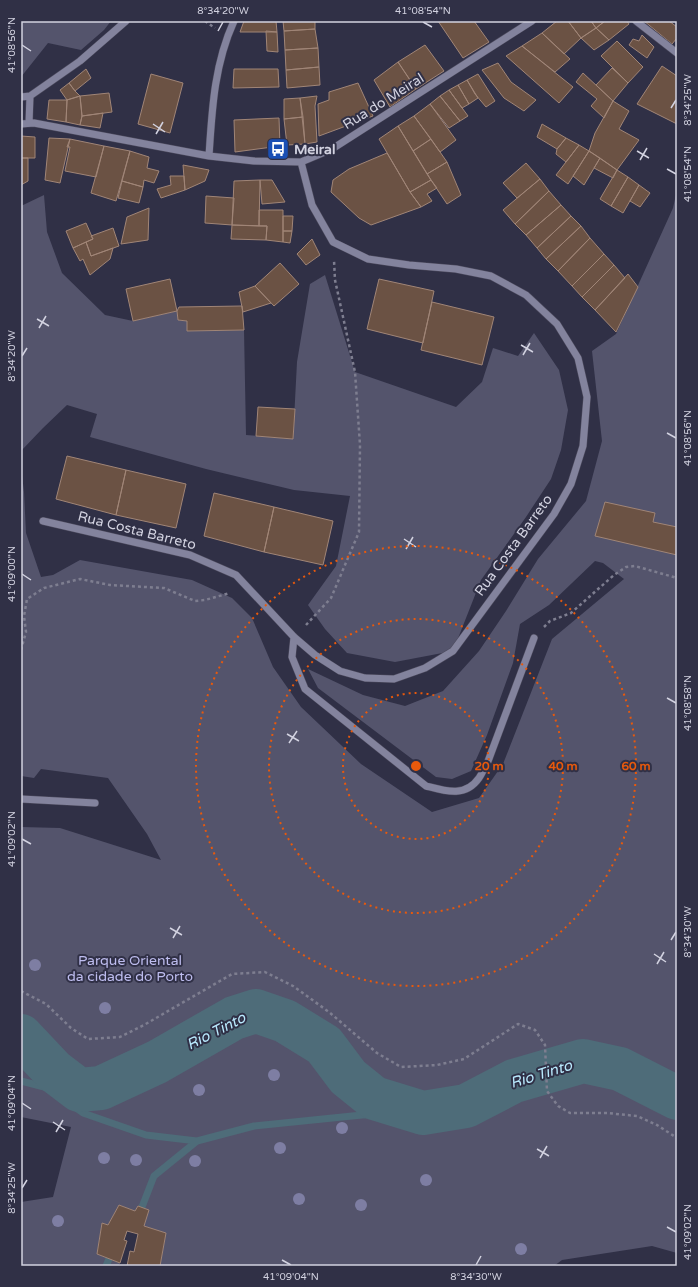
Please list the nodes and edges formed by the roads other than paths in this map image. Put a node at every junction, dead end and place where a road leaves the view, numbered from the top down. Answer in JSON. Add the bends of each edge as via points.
{"nodes":[{"id":1,"x":126,"y":21,"type":"edge"},
{"id":2,"x":234,"y":21,"type":"edge"},
{"id":3,"x":532,"y":21,"type":"edge"},
{"id":4,"x":636,"y":21,"type":"edge"},
{"id":5,"x":677,"y":53,"type":"edge"},
{"id":6,"x":30,"y":96,"type":"junction"},
{"id":7,"x":21,"y":97,"type":"edge"},
{"id":8,"x":29,"y":123,"type":"junction"},
{"id":9,"x":21,"y":124,"type":"edge"},
{"id":10,"x":209,"y":156,"type":"junction"},
{"id":11,"x":301,"y":162,"type":"junction"},
{"id":12,"x":43,"y":520,"type":"dead end"},
{"id":13,"x":294,"y":637,"type":"junction"},
{"id":14,"x":534,"y":638,"type":"road end"},
{"id":15,"x":21,"y":799,"type":"edge"},
{"id":16,"x":95,"y":803,"type":"dead end"}],
"edges":[{"from":1,"to":6,"type":"street","via":[[80,60]]},
{"from":2,"to":10,"type":"street","via":[[227,36],[214,92]]},
{"from":3,"to":11,"type":"street","name":"Rua do Meiral","via":[[332,148]]},
{"from":4,"to":5,"type":"street"},
{"from":6,"to":7,"type":"street"},
{"from":6,"to":8,"type":"street"},
{"from":8,"to":9,"type":"street","name":"Rua do Meiral"},
{"from":8,"to":10,"type":"street","name":"Rua do Meiral"},
{"from":10,"to":11,"type":"street","name":"Rua do Meiral","via":[[254,161]]},
{"from":11,"to":13,"type":"street","name":"Rua Costa Barreto","via":[[312,205],[333,242],[368,259],[456,269],[491,276],[526,296],[557,324],[578,358],[587,397],[583,446],[571,484],[554,514],[453,651],[425,668],[394,679],[365,678],[340,671]]},
{"from":12,"to":13,"type":"street","name":"Rua Costa Barreto","via":[[190,555],[236,575]]},
{"from":13,"to":14,"type":"street","via":[[292,657],[305,689],[426,786],[450,792],[467,789],[479,779],[487,764]]},
{"from":15,"to":16,"type":"street"}]}
